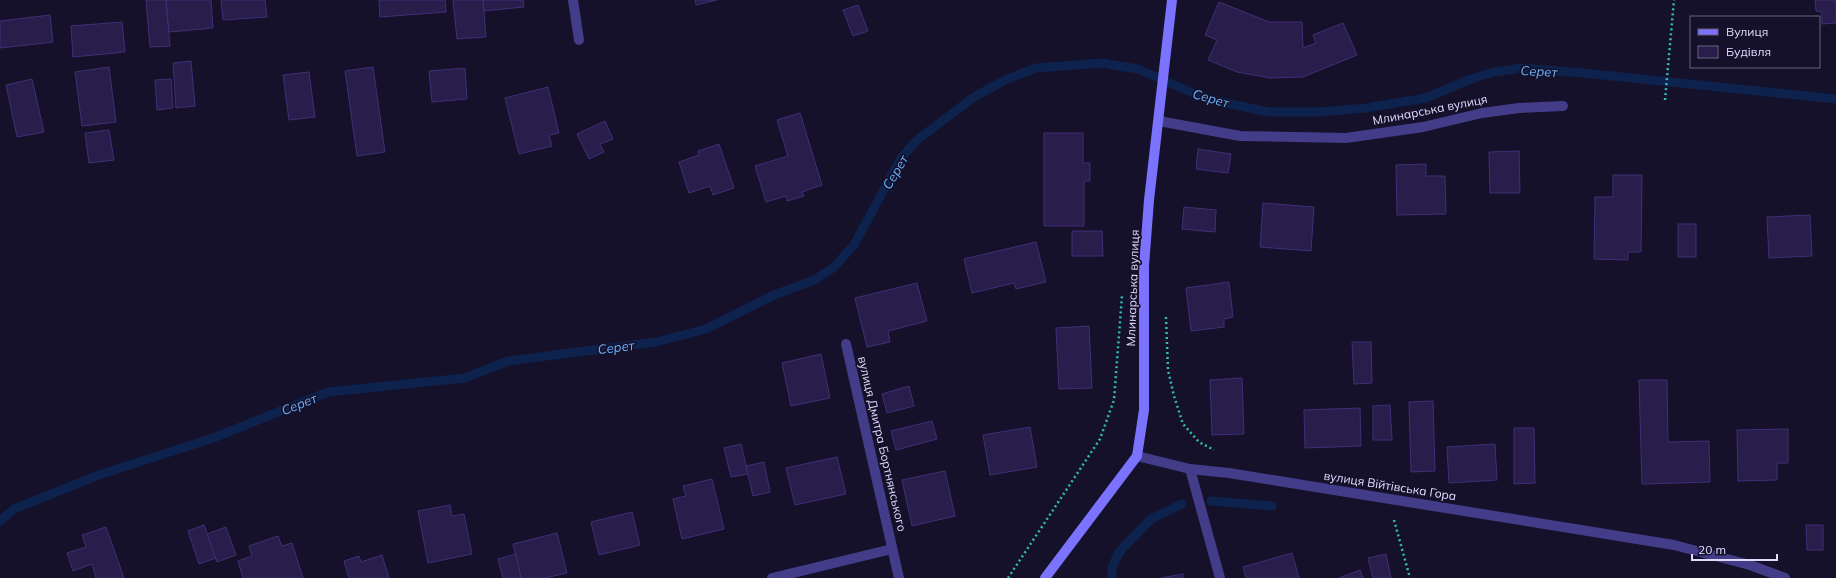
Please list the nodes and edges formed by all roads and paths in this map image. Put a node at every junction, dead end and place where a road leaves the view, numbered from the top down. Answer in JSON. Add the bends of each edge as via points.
{"nodes":[{"id":1,"x":573,"y":0,"type":"edge"},
{"id":2,"x":1172,"y":0,"type":"edge"},
{"id":3,"x":1674,"y":0,"type":"edge"},
{"id":4,"x":579,"y":40,"type":"dead end"},
{"id":5,"x":1665,"y":100,"type":"dead end"},
{"id":6,"x":1563,"y":106,"type":"dead end"},
{"id":7,"x":1159,"y":121,"type":"junction"},
{"id":8,"x":1122,"y":294,"type":"dead end"},
{"id":9,"x":1166,"y":310,"type":"dead end"},
{"id":10,"x":846,"y":344,"type":"dead end"},
{"id":11,"x":1215,"y":450,"type":"dead end"},
{"id":12,"x":1137,"y":456,"type":"junction"},
{"id":13,"x":1190,"y":469,"type":"junction"},
{"id":14,"x":1394,"y":500,"type":"junction"},
{"id":15,"x":892,"y":549,"type":"junction"},
{"id":16,"x":772,"y":578,"type":"edge"},
{"id":17,"x":899,"y":578,"type":"edge"},
{"id":18,"x":1008,"y":578,"type":"edge"},
{"id":19,"x":1045,"y":578,"type":"edge"},
{"id":20,"x":1220,"y":578,"type":"edge"},
{"id":21,"x":1410,"y":578,"type":"edge"},
{"id":22,"x":1785,"y":578,"type":"edge"}],
"edges":[{"from":1,"to":4,"type":"street"},
{"from":2,"to":7,"type":"street","name":"Млинарська вулиця"},
{"from":3,"to":5,"type":"path"},
{"from":6,"to":7,"type":"street","name":"Млинарська вулиця","via":[[1482,113],[1423,127],[1346,138],[1240,136]]},
{"from":7,"to":12,"type":"street","name":"Млинарська вулиця","via":[[1144,266],[1144,410]]},
{"from":8,"to":18,"type":"path","via":[[1114,400],[1100,439]]},
{"from":9,"to":11,"type":"path","via":[[1168,370],[1183,424],[1199,442]]},
{"from":10,"to":15,"type":"street","name":"вулиця Дмитра Бортнянського"},
{"from":12,"to":13,"type":"street","name":"вулиця Війтівська Гора"},
{"from":12,"to":19,"type":"street"},
{"from":13,"to":14,"type":"street","name":"вулиця Війтівська Гора","via":[[1229,472]]},
{"from":13,"to":20,"type":"street"},
{"from":14,"to":21,"type":"path","via":[[1394,523]]},
{"from":14,"to":22,"type":"street","name":"вулиця Війтівська Гора","via":[[1674,545],[1750,565]]},
{"from":15,"to":16,"type":"street","name":"вулиця Дмитра Бортнянського"},
{"from":15,"to":17,"type":"street","name":"вулиця Дмитра Бортнянського"}]}
